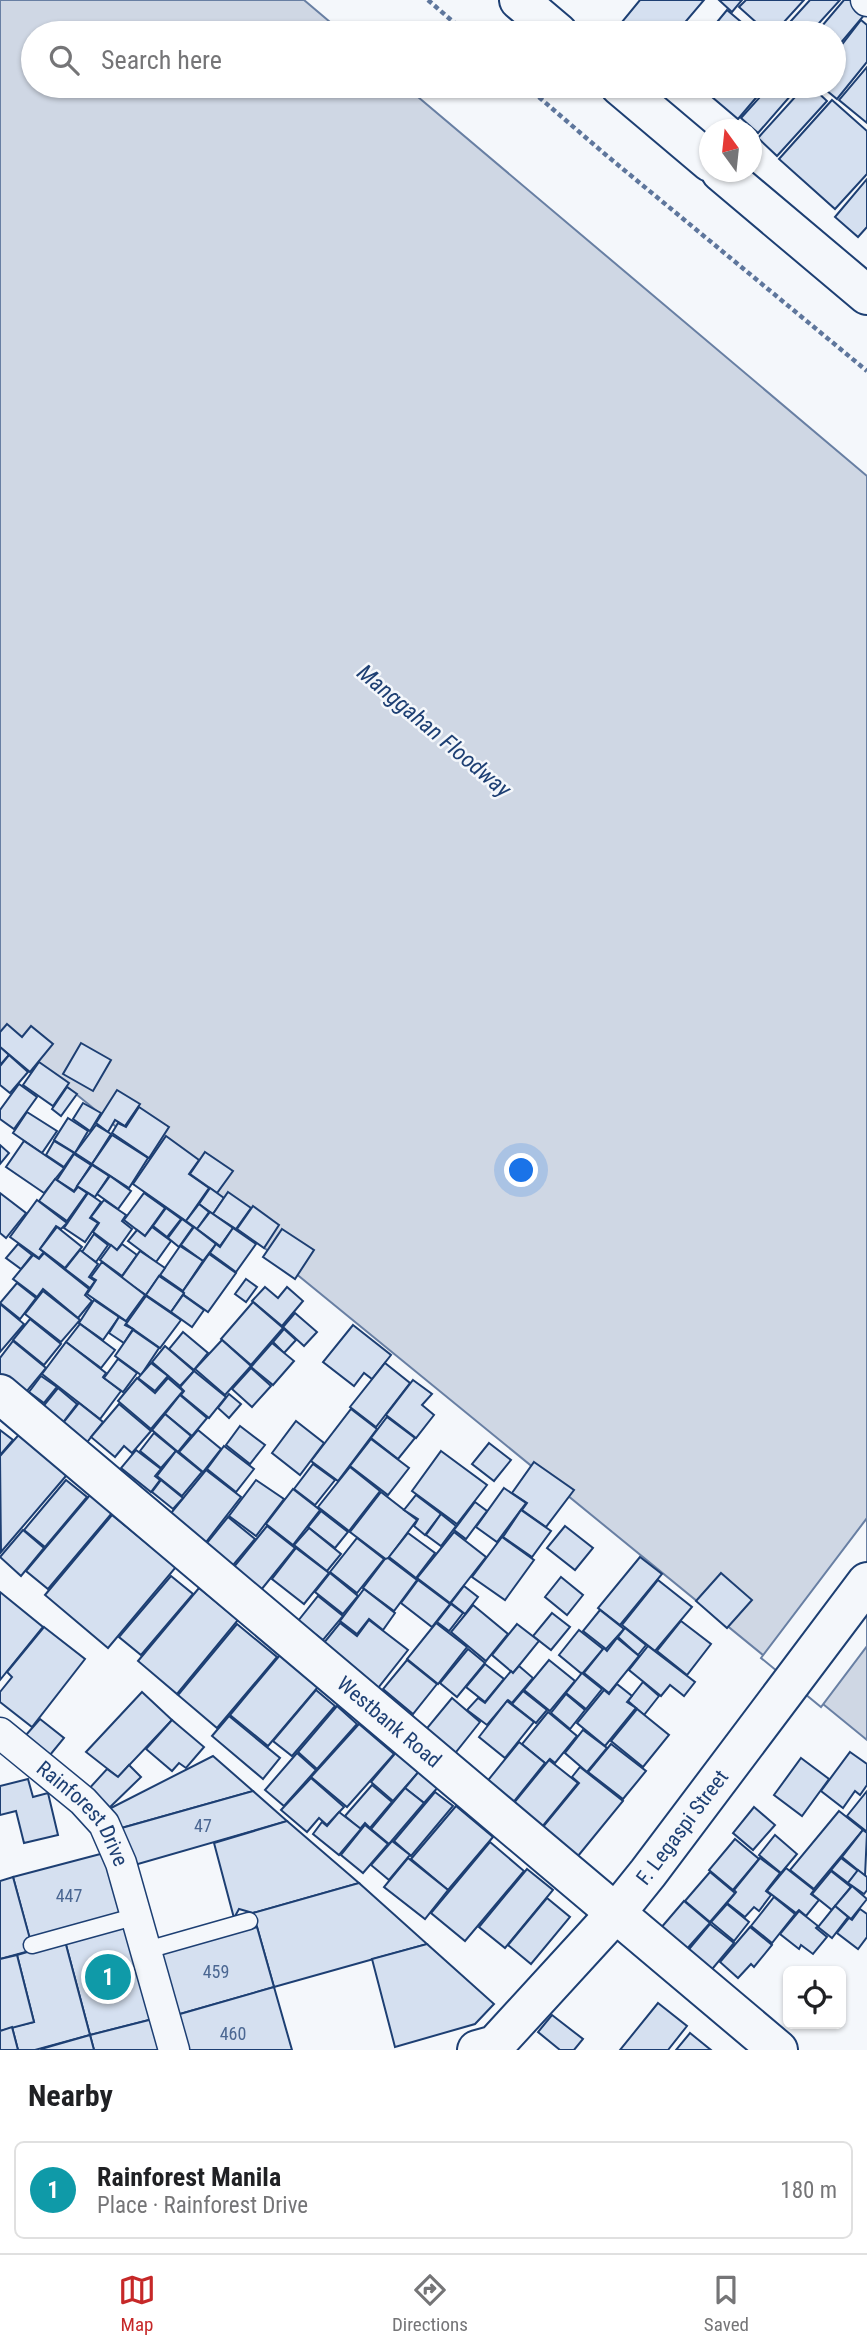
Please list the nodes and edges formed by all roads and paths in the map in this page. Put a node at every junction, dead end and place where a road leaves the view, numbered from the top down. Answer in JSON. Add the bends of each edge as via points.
{"nodes":[{"id":1,"x":428,"y":0,"type":"edge"},
{"id":2,"x":519,"y":0,"type":"edge"},
{"id":3,"x":452,"y":21,"type":"edge"},
{"id":4,"x":544,"y":21,"type":"edge"},
{"id":5,"x":540,"y":98,"type":"edge"},
{"id":6,"x":634,"y":98,"type":"edge"},
{"id":7,"x":699,"y":153,"type":"edge"},
{"id":8,"x":733,"y":182,"type":"edge"},
{"id":9,"x":867,"y":295,"type":"edge"},
{"id":10,"x":867,"y":371,"type":"edge"},
{"id":11,"x":0,"y":1394,"type":"edge"},
{"id":12,"x":867,"y":1582,"type":"edge"},
{"id":13,"x":0,"y":1733,"type":"edge"},
{"id":14,"x":615,"y":1914,"type":"junction"},
{"id":15,"x":137,"y":1916,"type":"junction"},
{"id":16,"x":250,"y":1922,"type":"dead end"},
{"id":17,"x":32,"y":1945,"type":"dead end"},
{"id":18,"x":147,"y":1950,"type":"junction"},
{"id":19,"x":490,"y":2048,"type":"edge"},
{"id":20,"x":174,"y":2050,"type":"edge"},
{"id":21,"x":778,"y":2050,"type":"edge"}],
"edges":[{"from":1,"to":3,"type":"path"},
{"from":2,"to":4,"type":"street"},
{"from":5,"to":10,"type":"path"},
{"from":6,"to":7,"type":"street"},
{"from":8,"to":9,"type":"street"},
{"from":11,"to":14,"type":"street","name":"Westbank Road"},
{"from":12,"to":14,"type":"street","name":"F. Legaspi Street"},
{"from":13,"to":15,"type":"street","name":"Rainforest Drive","via":[[104,1824]]},
{"from":14,"to":19,"type":"street","name":"F. Legaspi Street"},
{"from":14,"to":21,"type":"street","name":"Westbank Road"},
{"from":15,"to":17,"type":"lane"},
{"from":15,"to":18,"type":"street","name":"Rainforest Drive"},
{"from":16,"to":18,"type":"lane"},
{"from":18,"to":20,"type":"street","name":"Rainforest Drive"}]}
